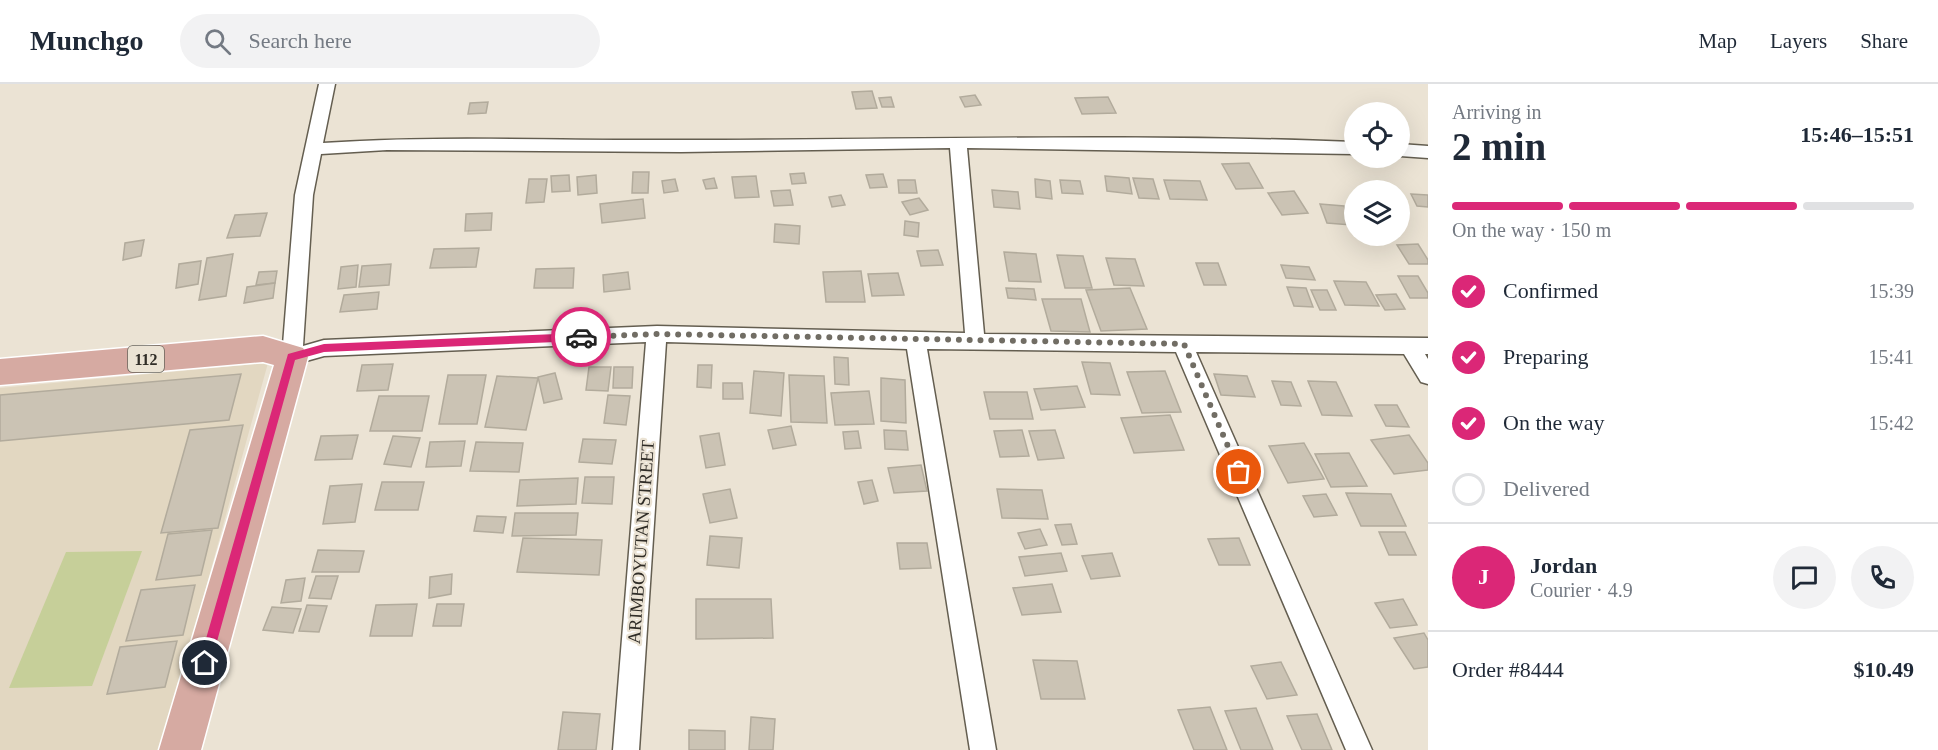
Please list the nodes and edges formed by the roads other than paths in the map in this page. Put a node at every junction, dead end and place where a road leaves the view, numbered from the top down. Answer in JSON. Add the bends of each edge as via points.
{"nodes":[{"id":1,"x":327,"y":84,"type":"edge"},
{"id":2,"x":958,"y":142,"type":"junction"},
{"id":3,"x":1344,"y":148,"type":"edge"},
{"id":4,"x":315,"y":149,"type":"junction"},
{"id":5,"x":1410,"y":151,"type":"edge"},
{"id":6,"x":1428,"y":152,"type":"edge"},
{"id":7,"x":657,"y":334,"type":"junction"},
{"id":8,"x":916,"y":340,"type":"junction"},
{"id":9,"x":975,"y":340,"type":"junction"},
{"id":10,"x":1184,"y":344,"type":"junction"},
{"id":11,"x":1419,"y":346,"type":"edge"},
{"id":12,"x":292,"y":357,"type":"junction"},
{"id":13,"x":0,"y":372,"type":"edge"},
{"id":14,"x":1428,"y":376,"type":"edge"},
{"id":15,"x":180,"y":750,"type":"edge"},
{"id":16,"x":626,"y":750,"type":"edge"},
{"id":17,"x":983,"y":750,"type":"edge"},
{"id":18,"x":1359,"y":750,"type":"edge"}],
"edges":[{"from":1,"to":4,"type":"street"},
{"from":2,"to":3,"type":"street"},
{"from":2,"to":4,"type":"street","via":[[681,146],[387,144]]},
{"from":2,"to":9,"type":"street"},
{"from":4,"to":12,"type":"street","via":[[304,195]]},
{"from":5,"to":6,"type":"street"},
{"from":7,"to":8,"type":"street"},
{"from":7,"to":12,"type":"street","via":[[324,348]]},
{"from":7,"to":16,"type":"street","name":"ARIMBOYUTAN STREET"},
{"from":8,"to":9,"type":"street"},
{"from":8,"to":17,"type":"street"},
{"from":9,"to":10,"type":"street"},
{"from":10,"to":11,"type":"street"},
{"from":10,"to":18,"type":"street"},
{"from":11,"to":14,"type":"street"},
{"from":12,"to":13,"type":"main road","number":"112","via":[[263,349]]},
{"from":12,"to":15,"type":"main road"}]}
